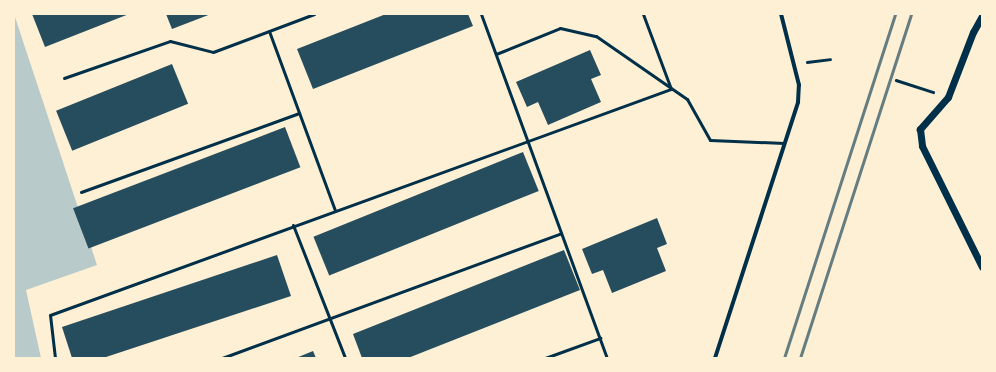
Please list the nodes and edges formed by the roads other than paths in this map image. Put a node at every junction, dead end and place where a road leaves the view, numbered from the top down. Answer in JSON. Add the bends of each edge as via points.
{"nodes":[{"id":1,"x":314,"y":14,"type":"edge"},
{"id":2,"x":481,"y":14,"type":"edge"},
{"id":3,"x":643,"y":14,"type":"edge"},
{"id":4,"x":781,"y":14,"type":"edge"},
{"id":5,"x":982,"y":16,"type":"edge"},
{"id":6,"x":269,"y":31,"type":"junction"},
{"id":7,"x":496,"y":54,"type":"junction"},
{"id":8,"x":64,"y":78,"type":"dead end"},
{"id":9,"x":671,"y":89,"type":"junction"},
{"id":10,"x":299,"y":113,"type":"junction"},
{"id":11,"x":527,"y":141,"type":"junction"},
{"id":12,"x":784,"y":143,"type":"junction"},
{"id":13,"x":81,"y":192,"type":"dead end"},
{"id":14,"x":335,"y":210,"type":"junction"},
{"id":15,"x":293,"y":225,"type":"junction"},
{"id":16,"x":561,"y":233,"type":"junction"},
{"id":17,"x":982,"y":267,"type":"edge"},
{"id":18,"x":329,"y":318,"type":"junction"},
{"id":19,"x":600,"y":338,"type":"junction"},
{"id":20,"x":55,"y":358,"type":"edge"},
{"id":21,"x":222,"y":358,"type":"edge"},
{"id":22,"x":345,"y":358,"type":"edge"},
{"id":23,"x":545,"y":358,"type":"edge"},
{"id":24,"x":607,"y":358,"type":"edge"},
{"id":25,"x":715,"y":358,"type":"edge"}],
"edges":[{"from":1,"to":6,"type":"lane"},
{"from":2,"to":7,"type":"lane"},
{"from":3,"to":9,"type":"lane"},
{"from":4,"to":12,"type":"street","via":[[799,85],[798,102]]},
{"from":5,"to":17,"type":"street","via":[[972,32],[948,97],[920,129],[922,146]]},
{"from":6,"to":8,"type":"lane","via":[[213,52],[170,41]]},
{"from":6,"to":10,"type":"lane"},
{"from":7,"to":9,"type":"lane","via":[[560,28],[596,36]]},
{"from":7,"to":11,"type":"lane"},
{"from":9,"to":11,"type":"lane"},
{"from":9,"to":12,"type":"lane","via":[[687,99],[710,140]]},
{"from":10,"to":13,"type":"lane"},
{"from":10,"to":14,"type":"lane"},
{"from":11,"to":14,"type":"lane"},
{"from":11,"to":16,"type":"lane"},
{"from":12,"to":25,"type":"street"},
{"from":14,"to":15,"type":"lane"},
{"from":15,"to":18,"type":"lane"},
{"from":15,"to":20,"type":"lane","via":[[50,315]]},
{"from":16,"to":18,"type":"lane"},
{"from":16,"to":19,"type":"lane"},
{"from":18,"to":21,"type":"lane"},
{"from":18,"to":22,"type":"lane"},
{"from":19,"to":23,"type":"lane"},
{"from":19,"to":24,"type":"lane"}]}
